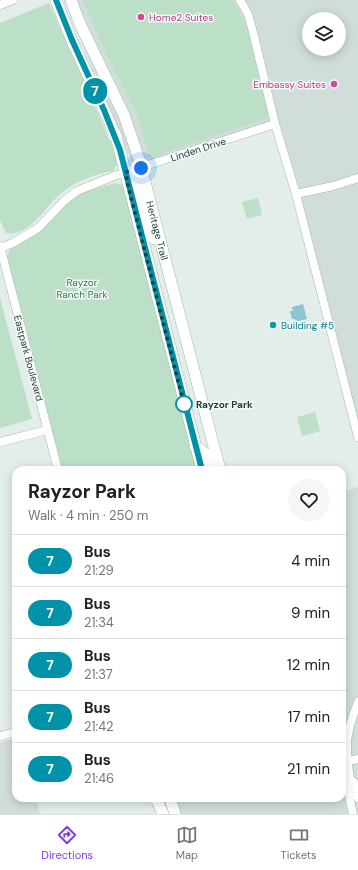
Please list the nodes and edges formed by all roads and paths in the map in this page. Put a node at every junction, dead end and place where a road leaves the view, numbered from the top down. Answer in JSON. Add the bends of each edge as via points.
{"nodes":[{"id":1,"x":13,"y":0,"type":"edge"},
{"id":2,"x":56,"y":0,"type":"edge"},
{"id":3,"x":71,"y":0,"type":"edge"},
{"id":4,"x":240,"y":0,"type":"edge"},
{"id":5,"x":0,"y":5,"type":"edge"},
{"id":6,"x":96,"y":94,"type":"junction"},
{"id":7,"x":275,"y":124,"type":"junction"},
{"id":8,"x":141,"y":168,"type":"junction"},
{"id":9,"x":126,"y":172,"type":"junction"},
{"id":10,"x":358,"y":178,"type":"edge"},
{"id":11,"x":296,"y":194,"type":"junction"},
{"id":12,"x":160,"y":245,"type":"junction"},
{"id":13,"x":0,"y":247,"type":"edge"},
{"id":14,"x":185,"y":340,"type":"junction"},
{"id":15,"x":169,"y":345,"type":"junction"},
{"id":16,"x":48,"y":430,"type":"junction"},
{"id":17,"x":358,"y":437,"type":"edge"},
{"id":18,"x":0,"y":442,"type":"edge"},
{"id":19,"x":195,"y":446,"type":"junction"},
{"id":20,"x":57,"y":466,"type":"edge"},
{"id":21,"x":201,"y":466,"type":"edge"},
{"id":22,"x":210,"y":466,"type":"edge"},
{"id":23,"x":219,"y":466,"type":"edge"},
{"id":24,"x":358,"y":702,"type":"edge"},
{"id":25,"x":12,"y":733,"type":"edge"},
{"id":26,"x":0,"y":736,"type":"edge"},
{"id":27,"x":346,"y":742,"type":"edge"},
{"id":28,"x":358,"y":759,"type":"edge"},
{"id":29,"x":346,"y":761,"type":"edge"},
{"id":30,"x":346,"y":765,"type":"edge"},
{"id":31,"x":350,"y":780,"type":"junction"},
{"id":32,"x":358,"y":798,"type":"edge"},
{"id":33,"x":155,"y":802,"type":"edge"},
{"id":34,"x":157,"y":802,"type":"edge"},
{"id":35,"x":171,"y":802,"type":"edge"},
{"id":36,"x":156,"y":814,"type":"edge"},
{"id":37,"x":163,"y":814,"type":"edge"},
{"id":38,"x":175,"y":814,"type":"edge"},
{"id":39,"x":353,"y":814,"type":"edge"}],
"edges":[{"from":1,"to":5,"type":"street"},
{"from":2,"to":6,"type":"street","name":"Heritage Trail"},
{"from":3,"to":8,"type":"street","name":"Heritage Trail","via":[[124,115]]},
{"from":4,"to":7,"type":"street","via":[[248,14]]},
{"from":6,"to":8,"type":"street","via":[[111,104],[133,162]]},
{"from":6,"to":9,"type":"street","name":"Heritage Trail","via":[[116,136]]},
{"from":7,"to":8,"type":"street","name":"Linden Drive"},
{"from":7,"to":11,"type":"street"},
{"from":8,"to":9,"type":"street","name":"Linden Drive"},
{"from":8,"to":12,"type":"street","name":"Heritage Trail"},
{"from":9,"to":12,"type":"street","via":[[135,179],[150,234]]},
{"from":9,"to":13,"type":"street","name":"Linden Drive","via":[[77,191],[38,228],[13,243]]},
{"from":9,"to":15,"type":"street","name":"Heritage Trail"},
{"from":10,"to":11,"type":"street"},
{"from":11,"to":17,"type":"street"},
{"from":12,"to":14,"type":"street","name":"Heritage Trail"},
{"from":13,"to":16,"type":"street","name":"Eastpark Boulevard"},
{"from":14,"to":15,"type":"street"},
{"from":14,"to":23,"type":"street","name":"Heritage Trail"},
{"from":15,"to":19,"type":"street","name":"Heritage Trail"},
{"from":16,"to":18,"type":"street"},
{"from":16,"to":20,"type":"street","name":"Eastpark Boulevard"},
{"from":19,"to":21,"type":"street","name":"Heritage Trail"},
{"from":19,"to":22,"type":"street","via":[[207,455]]},
{"from":24,"to":27,"type":"street"},
{"from":25,"to":26,"type":"street"},
{"from":28,"to":29,"type":"street"},
{"from":30,"to":31,"type":"street"},
{"from":31,"to":32,"type":"street","via":[[354,782]]},
{"from":31,"to":39,"type":"street","via":[[347,785]]},
{"from":33,"to":36,"type":"street"},
{"from":34,"to":37,"type":"street"},
{"from":35,"to":38,"type":"street"}]}
